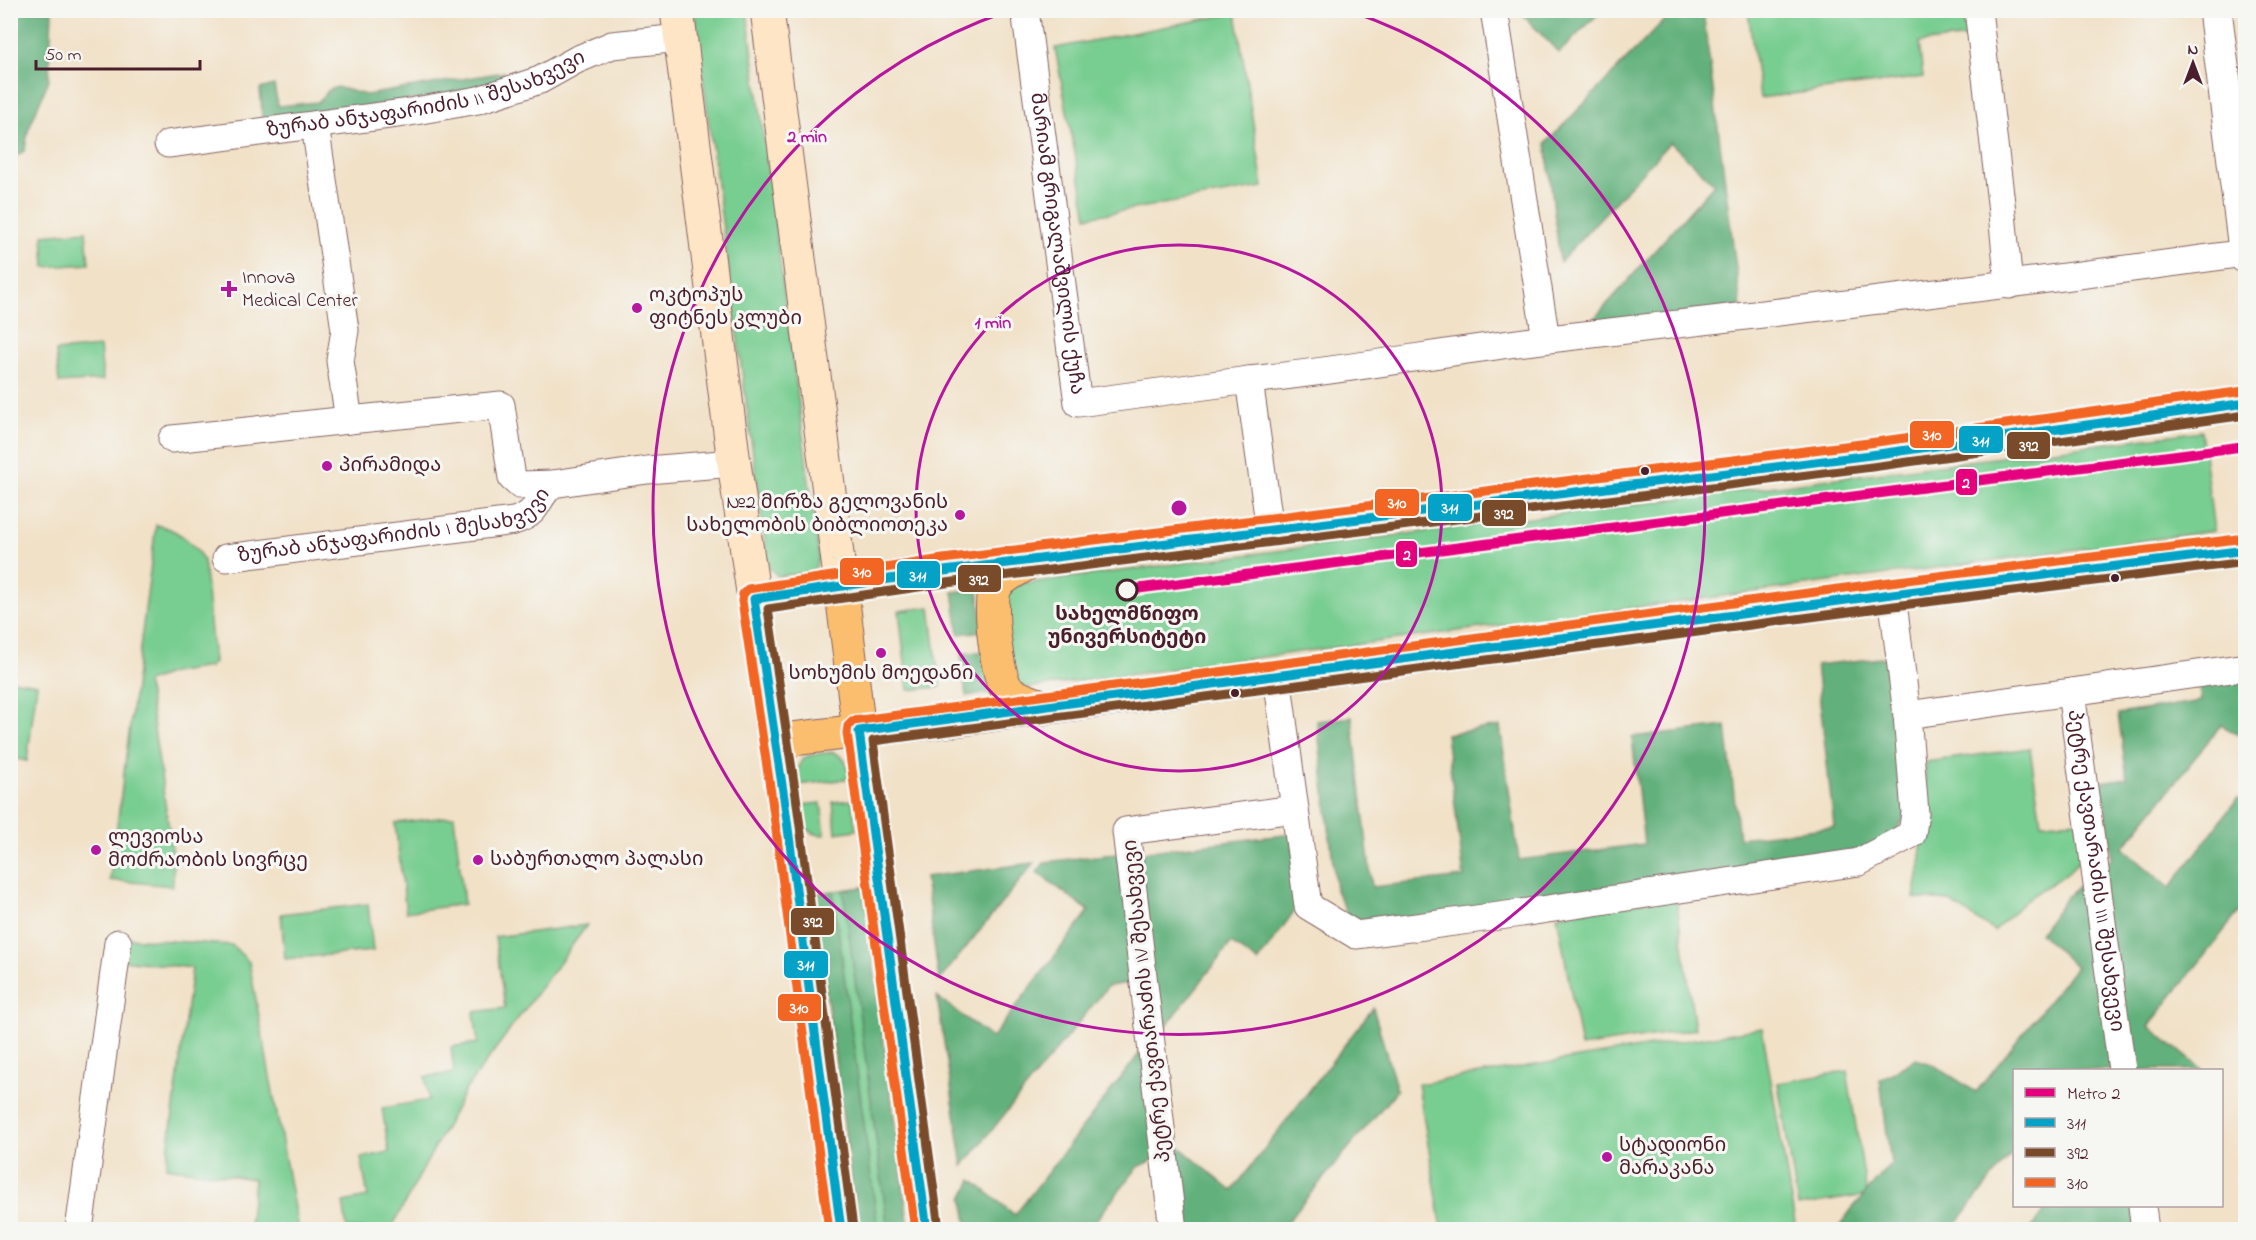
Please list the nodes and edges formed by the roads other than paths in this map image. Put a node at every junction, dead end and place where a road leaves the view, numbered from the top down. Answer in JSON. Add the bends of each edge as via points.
{"nodes":[{"id":1,"x":767,"y":10,"type":"edge"},
{"id":2,"x":1025,"y":10,"type":"edge"},
{"id":3,"x":1494,"y":10,"type":"edge"},
{"id":4,"x":1978,"y":10,"type":"edge"},
{"id":5,"x":2215,"y":10,"type":"edge"},
{"id":6,"x":678,"y":24,"type":"edge"},
{"id":7,"x":315,"y":124,"type":"junction"},
{"id":8,"x":168,"y":144,"type":"dead end"},
{"id":9,"x":2245,"y":255,"type":"edge"},
{"id":10,"x":2009,"y":285,"type":"junction"},
{"id":11,"x":1546,"y":339,"type":"junction"},
{"id":12,"x":1249,"y":380,"type":"junction"},
{"id":13,"x":2246,"y":404,"type":"edge"},
{"id":14,"x":349,"y":420,"type":"junction"},
{"id":15,"x":172,"y":439,"type":"dead end"},
{"id":16,"x":734,"y":463,"type":"junction"},
{"id":17,"x":553,"y":484,"type":"junction"},
{"id":18,"x":1270,"y":530,"type":"junction"},
{"id":19,"x":2246,"y":550,"type":"edge"},
{"id":20,"x":226,"y":558,"type":"dead end"},
{"id":21,"x":1031,"y":561,"type":"junction"},
{"id":22,"x":841,"y":585,"type":"junction"},
{"id":23,"x":1892,"y":594,"type":"junction"},
{"id":24,"x":754,"y":598,"type":"junction"},
{"id":25,"x":2246,"y":667,"type":"edge"},
{"id":26,"x":1277,"y":676,"type":"junction"},
{"id":27,"x":2071,"y":692,"type":"junction"},
{"id":28,"x":1045,"y":706,"type":"junction"},
{"id":29,"x":1907,"y":715,"type":"junction"},
{"id":30,"x":859,"y":731,"type":"junction"},
{"id":31,"x":775,"y":741,"type":"junction"},
{"id":32,"x":1295,"y":809,"type":"junction"},
{"id":33,"x":118,"y":943,"type":"dead end"},
{"id":34,"x":2122,"y":1069,"type":"edge"},
{"id":35,"x":2142,"y":1207,"type":"edge"},
{"id":36,"x":79,"y":1230,"type":"edge"},
{"id":37,"x":841,"y":1230,"type":"edge"},
{"id":38,"x":927,"y":1230,"type":"edge"},
{"id":39,"x":1173,"y":1230,"type":"edge"},
{"id":40,"x":2145,"y":1230,"type":"edge"}],
"edges":[{"from":1,"to":22,"type":"main road"},
{"from":2,"to":12,"type":"street","name":"მარიამ გრიგალაშვილის ქუჩა","via":[[1078,403]]},
{"from":3,"to":11,"type":"street"},
{"from":4,"to":10,"type":"street"},
{"from":5,"to":9,"type":"street"},
{"from":6,"to":7,"type":"street","name":"ზურაბ ანჯაფარიძის II შესახვევი","via":[[612,45],[540,80],[478,100]]},
{"from":6,"to":16,"type":"main road"},
{"from":7,"to":8,"type":"street","name":"ზურაბ ანჯაფარიძის II შესახვევი"},
{"from":7,"to":14,"type":"street","via":[[345,330],[340,361]]},
{"from":9,"to":10,"type":"street"},
{"from":10,"to":11,"type":"street"},
{"from":11,"to":12,"type":"street"},
{"from":12,"to":18,"type":"street"},
{"from":13,"to":18,"type":"main road","via":[[1576,494]]},
{"from":14,"to":15,"type":"street"},
{"from":14,"to":17,"type":"street","via":[[501,405],[512,478],[520,485]]},
{"from":16,"to":17,"type":"street","name":"ზურაბ ანჯაფარიძის I შესახვევი","via":[[647,470]]},
{"from":16,"to":24,"type":"main road"},
{"from":17,"to":20,"type":"street","name":"ზურაბ ანჯაფარიძის I შესახვევი","via":[[545,490],[534,512],[514,521]]},
{"from":18,"to":21,"type":"main road"},
{"from":19,"to":23,"type":"main road"},
{"from":21,"to":22,"type":"main road"},
{"from":21,"to":28,"type":"main road","via":[[995,587],[995,639],[1006,689]]},
{"from":22,"to":24,"type":"main road"},
{"from":22,"to":30,"type":"main road"},
{"from":23,"to":26,"type":"main road"},
{"from":23,"to":29,"type":"street"},
{"from":24,"to":31,"type":"main road"},
{"from":25,"to":27,"type":"street"},
{"from":26,"to":28,"type":"main road"},
{"from":26,"to":32,"type":"street"},
{"from":27,"to":29,"type":"street","name":"პეტრე ქავთარაძის III შესახვევი"},
{"from":27,"to":34,"type":"street","name":"პეტრე ქავთარაძის III შესახვევი"},
{"from":28,"to":30,"type":"main road"},
{"from":29,"to":32,"type":"street","via":[[1915,813],[1912,834],[1859,862],[1677,890],[1356,934],[1308,906]]},
{"from":30,"to":31,"type":"main road"},
{"from":30,"to":38,"type":"main road"},
{"from":31,"to":37,"type":"main road"},
{"from":32,"to":39,"type":"street","name":"პეტრე ქავთარაძის IV შესახვევი","via":[[1126,831]]},
{"from":33,"to":36,"type":"street"},
{"from":35,"to":40,"type":"street"}]}
